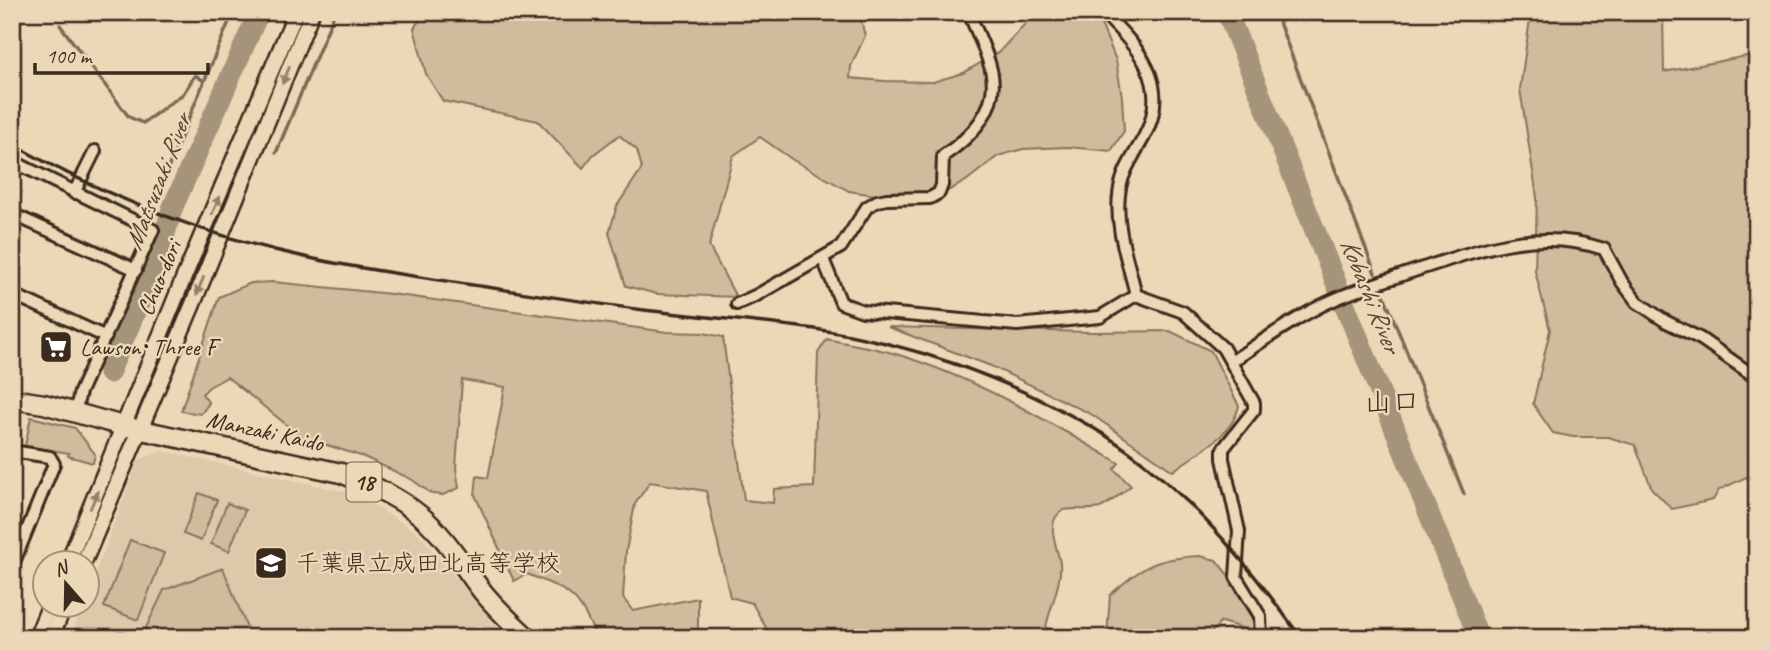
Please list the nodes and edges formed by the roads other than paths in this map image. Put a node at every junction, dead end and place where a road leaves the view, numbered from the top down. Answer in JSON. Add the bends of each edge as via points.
{"nodes":[{"id":1,"x":296,"y":12,"type":"edge"},
{"id":2,"x":312,"y":12,"type":"edge"},
{"id":3,"x":1102,"y":12,"type":"edge"},
{"id":4,"x":969,"y":13,"type":"edge"},
{"id":5,"x":95,"y":151,"type":"dead end"},
{"id":6,"x":12,"y":161,"type":"edge"},
{"id":7,"x":74,"y":193,"type":"junction"},
{"id":8,"x":12,"y":214,"type":"edge"},
{"id":9,"x":822,"y":258,"type":"junction"},
{"id":10,"x":136,"y":270,"type":"junction"},
{"id":11,"x":12,"y":294,"type":"edge"},
{"id":12,"x":1136,"y":295,"type":"junction"},
{"id":13,"x":737,"y":304,"type":"dead end"},
{"id":14,"x":106,"y":337,"type":"junction"},
{"id":15,"x":1231,"y":362,"type":"junction"},
{"id":16,"x":1757,"y":378,"type":"edge"},
{"id":17,"x":12,"y":399,"type":"edge"},
{"id":18,"x":75,"y":412,"type":"junction"},
{"id":19,"x":123,"y":426,"type":"junction"},
{"id":20,"x":141,"y":429,"type":"junction"},
{"id":21,"x":12,"y":451,"type":"edge"},
{"id":22,"x":74,"y":548,"type":"edge"},
{"id":23,"x":89,"y":548,"type":"edge"},
{"id":24,"x":12,"y":567,"type":"edge"},
{"id":25,"x":44,"y":618,"type":"edge"},
{"id":26,"x":59,"y":618,"type":"edge"},
{"id":27,"x":36,"y":638,"type":"edge"},
{"id":28,"x":51,"y":638,"type":"edge"},
{"id":29,"x":528,"y":638,"type":"edge"},
{"id":30,"x":1261,"y":638,"type":"edge"}],
"edges":[{"from":19,"to":1,"type":"street","name":"Chuo-dori","one_way":true},
{"from":2,"to":20,"type":"street","name":"Chuo-dori","one_way":true},
{"from":3,"to":12,"type":"street","via":[[1143,57],[1154,87],[1150,126],[1122,177],[1119,197],[1118,215]]},
{"from":4,"to":9,"type":"street","via":[[992,76],[992,95],[976,128],[943,156],[939,193],[930,198],[877,201],[867,207],[841,247]]},
{"from":5,"to":7,"type":"street"},
{"from":6,"to":7,"type":"street"},
{"from":7,"to":10,"type":"street","via":[[153,230]]},
{"from":8,"to":10,"type":"street"},
{"from":9,"to":12,"type":"street","via":[[841,303],[863,311],[1017,325],[1100,317]]},
{"from":9,"to":13,"type":"street"},
{"from":10,"to":14,"type":"street"},
{"from":11,"to":14,"type":"street"},
{"from":12,"to":15,"type":"street","via":[[1183,312],[1223,348]]},
{"from":14,"to":18,"type":"street"},
{"from":15,"to":16,"type":"street","via":[[1330,301],[1368,286],[1496,245],[1546,239],[1604,249],[1637,302]]},
{"from":15,"to":30,"type":"street","via":[[1254,403],[1254,410],[1223,449],[1223,459],[1239,531],[1236,577],[1260,616]]},
{"from":17,"to":18,"type":"main road","name":"Manzaki Kaido","number":"18"},
{"from":18,"to":19,"type":"main road","name":"Manzaki Kaido","number":"18"},
{"from":19,"to":20,"type":"main road","name":"Manzaki Kaido","number":"18"},
{"from":22,"to":19,"type":"street","name":"Chuo-dori","one_way":true},
{"from":20,"to":23,"type":"street","name":"Chuo-dori"},
{"from":20,"to":29,"type":"main road","name":"Manzaki Kaido","number":"18","via":[[341,472],[387,493],[430,525]]},
{"from":21,"to":24,"type":"street","via":[[50,457],[54,464]]},
{"from":25,"to":27,"type":"street"},
{"from":26,"to":28,"type":"street"}]}
